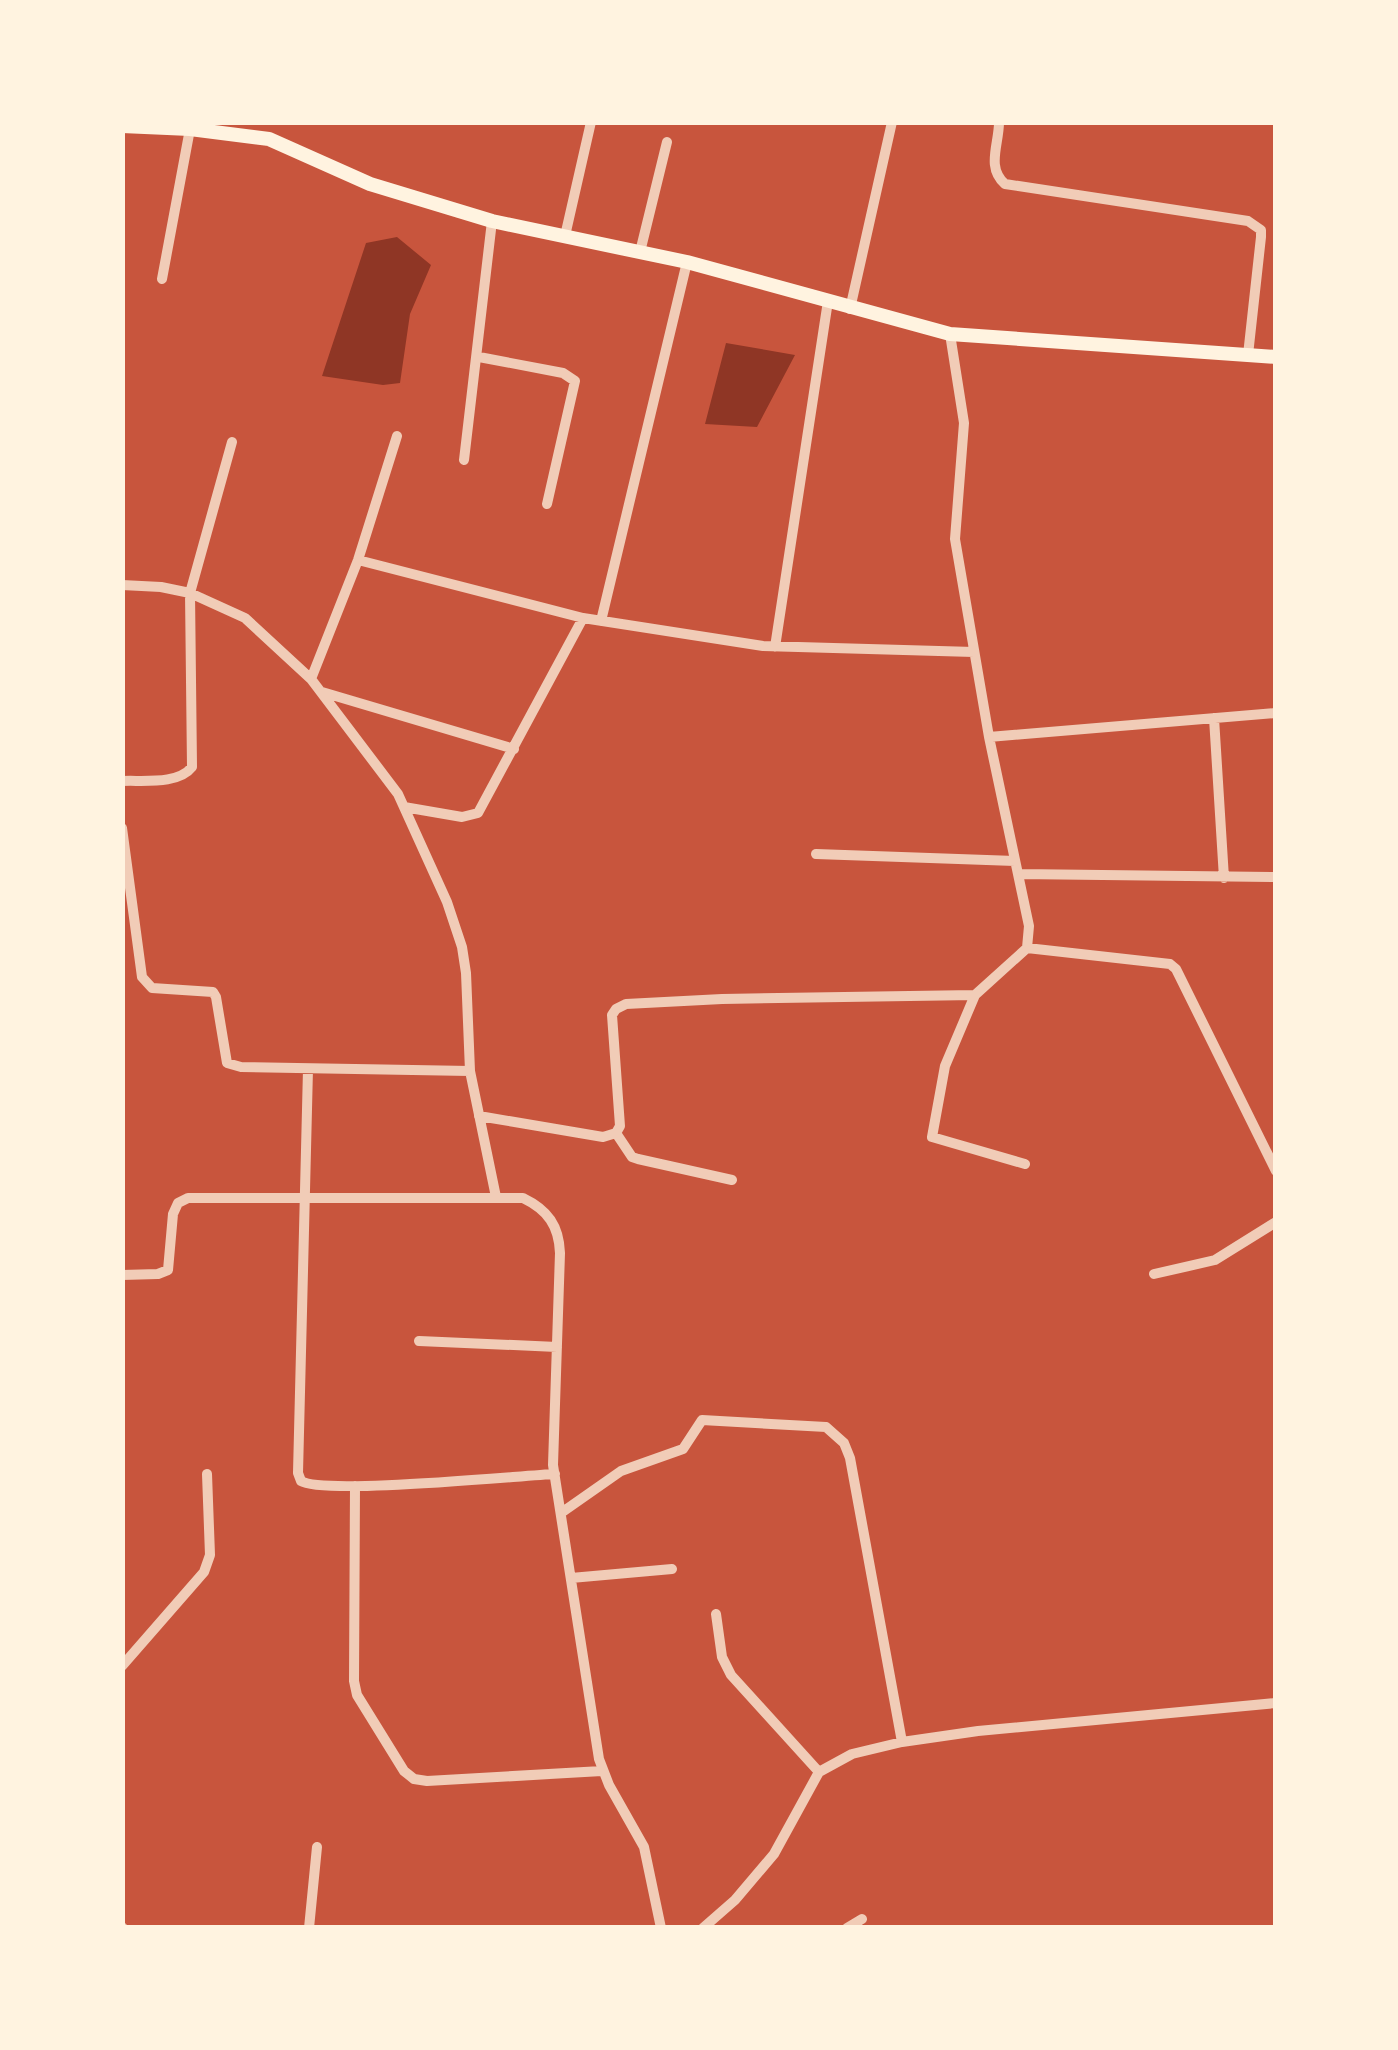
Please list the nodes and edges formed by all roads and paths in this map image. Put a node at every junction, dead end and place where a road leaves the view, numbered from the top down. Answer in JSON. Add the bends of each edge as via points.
{"nodes":[{"id":1,"x":591,"y":122,"type":"edge"},
{"id":2,"x":999,"y":122,"type":"edge"},
{"id":3,"x":889,"y":123,"type":"edge"},
{"id":4,"x":166,"y":125,"type":"edge"},
{"id":5,"x":122,"y":126,"type":"edge"},
{"id":6,"x":190,"y":129,"type":"junction"},
{"id":7,"x":667,"y":142,"type":"dead end"},
{"id":8,"x":492,"y":221,"type":"junction"},
{"id":9,"x":1276,"y":226,"type":"edge"},
{"id":10,"x":1262,"y":230,"type":"junction"},
{"id":11,"x":565,"y":236,"type":"junction"},
{"id":12,"x":640,"y":252,"type":"junction"},
{"id":13,"x":687,"y":262,"type":"junction"},
{"id":14,"x":162,"y":279,"type":"dead end"},
{"id":15,"x":828,"y":301,"type":"junction"},
{"id":16,"x":850,"y":309,"type":"junction"},
{"id":17,"x":950,"y":334,"type":"junction"},
{"id":18,"x":1248,"y":355,"type":"junction"},
{"id":19,"x":478,"y":357,"type":"junction"},
{"id":20,"x":1276,"y":357,"type":"edge"},
{"id":21,"x":397,"y":436,"type":"dead end"},
{"id":22,"x":232,"y":442,"type":"dead end"},
{"id":23,"x":464,"y":460,"type":"dead end"},
{"id":24,"x":547,"y":504,"type":"dead end"},
{"id":25,"x":358,"y":560,"type":"junction"},
{"id":26,"x":122,"y":585,"type":"edge"},
{"id":27,"x":190,"y":592,"type":"junction"},
{"id":28,"x":583,"y":618,"type":"junction"},
{"id":29,"x":601,"y":621,"type":"junction"},
{"id":30,"x":775,"y":647,"type":"junction"},
{"id":31,"x":974,"y":652,"type":"junction"},
{"id":32,"x":311,"y":680,"type":"junction"},
{"id":33,"x":321,"y":692,"type":"junction"},
{"id":34,"x":1276,"y":713,"type":"edge"},
{"id":35,"x":1214,"y":718,"type":"junction"},
{"id":36,"x":989,"y":737,"type":"junction"},
{"id":37,"x":514,"y":750,"type":"junction"},
{"id":38,"x":122,"y":782,"type":"edge"},
{"id":39,"x":404,"y":807,"type":"junction"},
{"id":40,"x":122,"y":828,"type":"edge"},
{"id":41,"x":816,"y":854,"type":"dead end"},
{"id":42,"x":1015,"y":861,"type":"junction"},
{"id":43,"x":1018,"y":874,"type":"junction"},
{"id":44,"x":1276,"y":876,"type":"edge"},
{"id":45,"x":1224,"y":878,"type":"junction"},
{"id":46,"x":1027,"y":948,"type":"junction"},
{"id":47,"x":975,"y":995,"type":"junction"},
{"id":48,"x":308,"y":1069,"type":"junction"},
{"id":49,"x":470,"y":1071,"type":"junction"},
{"id":50,"x":479,"y":1116,"type":"junction"},
{"id":51,"x":616,"y":1134,"type":"junction"},
{"id":52,"x":1024,"y":1164,"type":"dead end"},
{"id":53,"x":1276,"y":1171,"type":"edge"},
{"id":54,"x":732,"y":1180,"type":"dead end"},
{"id":55,"x":496,"y":1197,"type":"junction"},
{"id":56,"x":303,"y":1199,"type":"junction"},
{"id":57,"x":1276,"y":1222,"type":"edge"},
{"id":58,"x":1154,"y":1274,"type":"dead end"},
{"id":59,"x":122,"y":1275,"type":"edge"},
{"id":60,"x":419,"y":1341,"type":"dead end"},
{"id":61,"x":557,"y":1347,"type":"junction"},
{"id":62,"x":207,"y":1474,"type":"dead end"},
{"id":63,"x":554,"y":1474,"type":"junction"},
{"id":64,"x":355,"y":1486,"type":"junction"},
{"id":65,"x":561,"y":1513,"type":"junction"},
{"id":66,"x":672,"y":1569,"type":"dead end"},
{"id":67,"x":571,"y":1578,"type":"junction"},
{"id":68,"x":716,"y":1614,"type":"dead end"},
{"id":69,"x":122,"y":1666,"type":"edge"},
{"id":70,"x":1276,"y":1703,"type":"edge"},
{"id":71,"x":902,"y":1742,"type":"junction"},
{"id":72,"x":602,"y":1771,"type":"junction"},
{"id":73,"x":819,"y":1772,"type":"junction"},
{"id":74,"x":317,"y":1847,"type":"dead end"},
{"id":75,"x":862,"y":1919,"type":"dead end"},
{"id":76,"x":309,"y":1928,"type":"edge"},
{"id":77,"x":661,"y":1928,"type":"edge"},
{"id":78,"x":702,"y":1928,"type":"edge"},
{"id":79,"x":847,"y":1928,"type":"edge"}],
"edges":[{"from":1,"to":11,"type":"street"},
{"from":2,"to":10,"type":"street","via":[[994,166],[1004,184],[1248,221]]},
{"from":3,"to":16,"type":"street"},
{"from":4,"to":5,"type":"main road"},
{"from":4,"to":6,"type":"main road"},
{"from":6,"to":8,"type":"main road","via":[[268,139],[370,184]]},
{"from":6,"to":14,"type":"street"},
{"from":7,"to":12,"type":"street"},
{"from":8,"to":11,"type":"main road"},
{"from":8,"to":19,"type":"street"},
{"from":9,"to":10,"type":"street"},
{"from":10,"to":18,"type":"street"},
{"from":11,"to":12,"type":"main road"},
{"from":12,"to":13,"type":"main road"},
{"from":13,"to":15,"type":"main road"},
{"from":13,"to":29,"type":"street"},
{"from":15,"to":16,"type":"main road"},
{"from":15,"to":30,"type":"street"},
{"from":16,"to":17,"type":"main road"},
{"from":17,"to":18,"type":"main road"},
{"from":17,"to":31,"type":"street","via":[[964,422],[955,539]]},
{"from":18,"to":20,"type":"main road"},
{"from":19,"to":23,"type":"street"},
{"from":19,"to":24,"type":"street","via":[[576,381]]},
{"from":21,"to":25,"type":"street"},
{"from":22,"to":27,"type":"street"},
{"from":25,"to":28,"type":"street"},
{"from":25,"to":32,"type":"street"},
{"from":26,"to":27,"type":"street"},
{"from":27,"to":32,"type":"street","via":[[245,618]]},
{"from":27,"to":38,"type":"street","via":[[192,767],[176,778]]},
{"from":28,"to":29,"type":"street"},
{"from":28,"to":37,"type":"street"},
{"from":29,"to":30,"type":"street"},
{"from":30,"to":31,"type":"street"},
{"from":31,"to":36,"type":"street"},
{"from":32,"to":33,"type":"street"},
{"from":33,"to":37,"type":"street"},
{"from":33,"to":39,"type":"street"},
{"from":34,"to":35,"type":"street"},
{"from":35,"to":36,"type":"street"},
{"from":35,"to":45,"type":"street"},
{"from":36,"to":42,"type":"street"},
{"from":37,"to":39,"type":"street","via":[[478,813],[462,817]]},
{"from":39,"to":49,"type":"street","via":[[462,947]]},
{"from":40,"to":48,"type":"street","via":[[146,984],[212,992],[224,1057],[235,1067]]},
{"from":41,"to":42,"type":"street"},
{"from":42,"to":43,"type":"street"},
{"from":43,"to":45,"type":"street"},
{"from":43,"to":46,"type":"street"},
{"from":44,"to":45,"type":"street"},
{"from":46,"to":47,"type":"street"},
{"from":46,"to":53,"type":"street","via":[[1170,964]]},
{"from":47,"to":51,"type":"street","via":[[626,1004],[612,1016]]},
{"from":47,"to":52,"type":"street","via":[[945,1066],[932,1137]]},
{"from":48,"to":49,"type":"street"},
{"from":48,"to":56,"type":"street"},
{"from":49,"to":50,"type":"street"},
{"from":50,"to":51,"type":"street"},
{"from":50,"to":55,"type":"street"},
{"from":51,"to":54,"type":"street","via":[[638,1159]]},
{"from":55,"to":56,"type":"street"},
{"from":55,"to":61,"type":"street","via":[[538,1205],[560,1237]]},
{"from":56,"to":59,"type":"street","via":[[178,1202],[168,1270]]},
{"from":56,"to":64,"type":"street","via":[[298,1473],[308,1486]]},
{"from":57,"to":58,"type":"street","via":[[1215,1260]]},
{"from":60,"to":61,"type":"street"},
{"from":61,"to":63,"type":"street"},
{"from":62,"to":69,"type":"street","via":[[210,1555],[204,1572]]},
{"from":63,"to":64,"type":"street"},
{"from":63,"to":65,"type":"street"},
{"from":64,"to":72,"type":"street","via":[[354,1682],[404,1771],[427,1781]]},
{"from":65,"to":67,"type":"street"},
{"from":65,"to":71,"type":"street","via":[[621,1471],[684,1450],[702,1420],[826,1428],[850,1458]]},
{"from":66,"to":67,"type":"street"},
{"from":67,"to":72,"type":"street"},
{"from":68,"to":73,"type":"street","via":[[731,1676]]},
{"from":70,"to":71,"type":"street"},
{"from":71,"to":73,"type":"street","via":[[852,1754]]},
{"from":72,"to":77,"type":"street","via":[[644,1847]]},
{"from":73,"to":78,"type":"street","via":[[774,1854]]},
{"from":74,"to":76,"type":"street"},
{"from":75,"to":79,"type":"street"}]}
